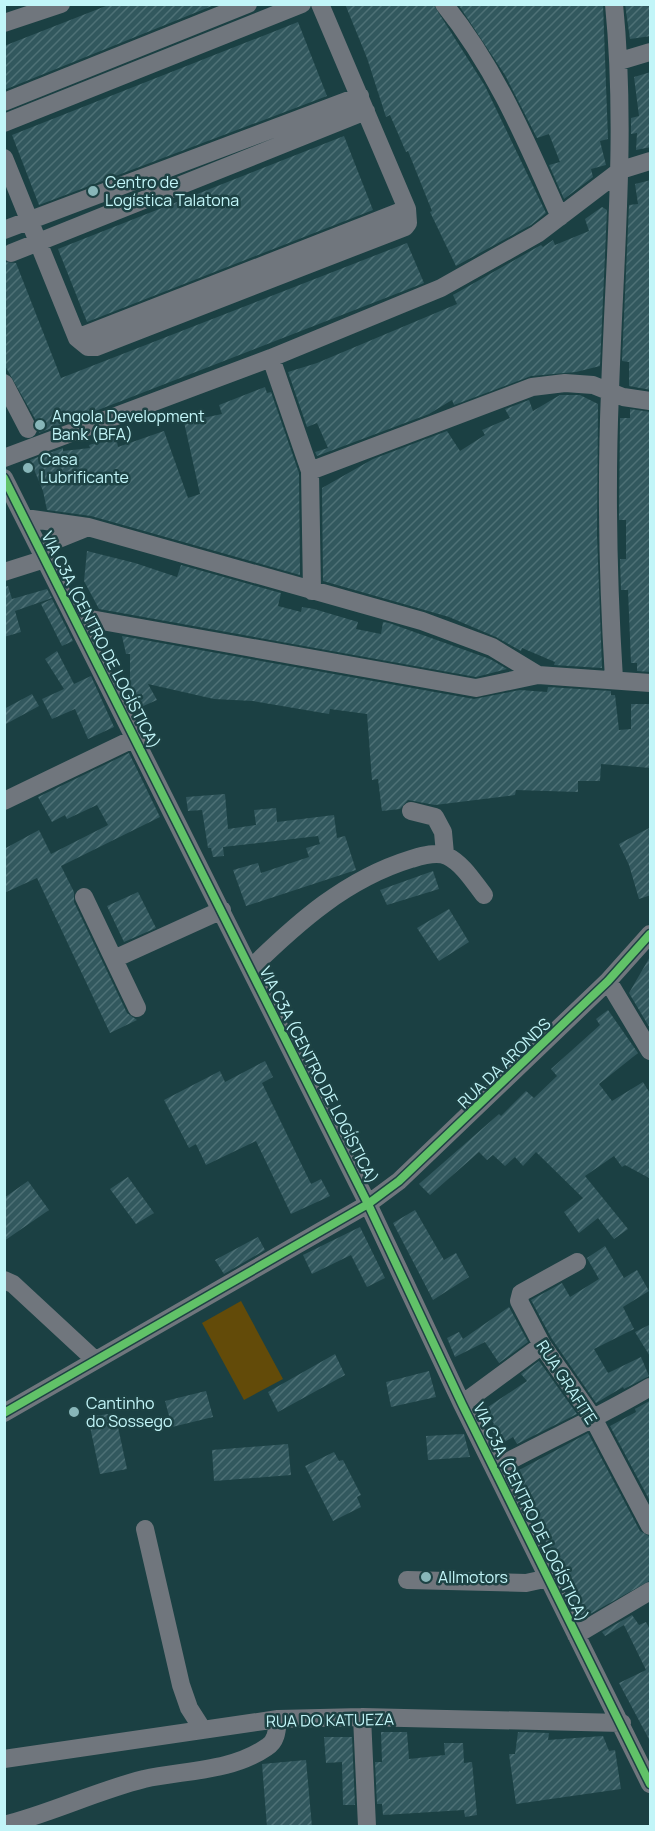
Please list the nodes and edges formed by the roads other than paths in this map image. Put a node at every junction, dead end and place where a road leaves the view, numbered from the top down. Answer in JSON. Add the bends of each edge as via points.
{"nodes":[{"id":1,"x":61,"y":4,"type":"edge"},
{"id":2,"x":248,"y":4,"type":"edge"},
{"id":3,"x":302,"y":4,"type":"edge"},
{"id":4,"x":320,"y":4,"type":"edge"},
{"id":5,"x":444,"y":4,"type":"edge"},
{"id":6,"x":614,"y":4,"type":"edge"},
{"id":7,"x":4,"y":23,"type":"edge"},
{"id":8,"x":651,"y":52,"type":"edge"},
{"id":9,"x":620,"y":61,"type":"junction"},
{"id":10,"x":4,"y":102,"type":"edge"},
{"id":11,"x":363,"y":104,"type":"junction"},
{"id":12,"x":4,"y":123,"type":"edge"},
{"id":13,"x":4,"y":158,"type":"edge"},
{"id":14,"x":651,"y":161,"type":"edge"},
{"id":15,"x":621,"y":170,"type":"junction"},
{"id":16,"x":560,"y":217,"type":"junction"},
{"id":17,"x":29,"y":221,"type":"junction"},
{"id":18,"x":4,"y":230,"type":"edge"},
{"id":19,"x":39,"y":243,"type":"junction"},
{"id":20,"x":12,"y":253,"type":"dead end"},
{"id":21,"x":271,"y":358,"type":"junction"},
{"id":22,"x":4,"y":383,"type":"edge"},
{"id":23,"x":610,"y":393,"type":"junction"},
{"id":24,"x":651,"y":401,"type":"edge"},
{"id":25,"x":28,"y":429,"type":"dead end"},
{"id":26,"x":4,"y":458,"type":"edge"},
{"id":27,"x":310,"y":471,"type":"junction"},
{"id":28,"x":4,"y":478,"type":"edge"},
{"id":29,"x":25,"y":518,"type":"junction"},
{"id":30,"x":88,"y":527,"type":"junction"},
{"id":31,"x":42,"y":553,"type":"junction"},
{"id":32,"x":7,"y":571,"type":"edge"},
{"id":33,"x":312,"y":591,"type":"junction"},
{"id":34,"x":74,"y":616,"type":"junction"},
{"id":35,"x":538,"y":675,"type":"junction"},
{"id":36,"x":614,"y":679,"type":"junction"},
{"id":37,"x":651,"y":683,"type":"edge"},
{"id":38,"x":135,"y":738,"type":"junction"},
{"id":39,"x":4,"y":801,"type":"edge"},
{"id":40,"x":411,"y":811,"type":"dead end"},
{"id":41,"x":445,"y":855,"type":"junction"},
{"id":42,"x":484,"y":895,"type":"dead end"},
{"id":43,"x":84,"y":897,"type":"dead end"},
{"id":44,"x":222,"y":910,"type":"junction"},
{"id":45,"x":651,"y":934,"type":"edge"},
{"id":46,"x":114,"y":959,"type":"junction"},
{"id":47,"x":250,"y":969,"type":"junction"},
{"id":48,"x":608,"y":981,"type":"junction"},
{"id":49,"x":137,"y":1008,"type":"dead end"},
{"id":50,"x":651,"y":1051,"type":"edge"},
{"id":51,"x":368,"y":1204,"type":"junction"},
{"id":52,"x":577,"y":1262,"type":"dead end"},
{"id":53,"x":4,"y":1280,"type":"edge"},
{"id":54,"x":542,"y":1345,"type":"junction"},
{"id":55,"x":95,"y":1360,"type":"junction"},
{"id":56,"x":651,"y":1387,"type":"edge"},
{"id":57,"x":462,"y":1404,"type":"junction"},
{"id":58,"x":4,"y":1413,"type":"edge"},
{"id":59,"x":593,"y":1418,"type":"junction"},
{"id":60,"x":496,"y":1468,"type":"junction"},
{"id":61,"x":651,"y":1526,"type":"edge"},
{"id":62,"x":145,"y":1529,"type":"dead end"},
{"id":63,"x":549,"y":1578,"type":"junction"},
{"id":64,"x":407,"y":1580,"type":"dead end"},
{"id":65,"x":651,"y":1591,"type":"edge"},
{"id":66,"x":576,"y":1635,"type":"junction"},
{"id":67,"x":362,"y":1717,"type":"junction"},
{"id":68,"x":278,"y":1719,"type":"junction"},
{"id":69,"x":622,"y":1723,"type":"junction"},
{"id":70,"x":203,"y":1730,"type":"junction"},
{"id":71,"x":4,"y":1759,"type":"edge"},
{"id":72,"x":651,"y":1784,"type":"edge"},
{"id":73,"x":4,"y":1825,"type":"edge"},
{"id":74,"x":366,"y":1827,"type":"edge"}],
"edges":[{"from":1,"to":7,"type":"street"},
{"from":2,"to":10,"type":"street"},
{"from":3,"to":12,"type":"street"},
{"from":4,"to":11,"type":"street"},
{"from":5,"to":16,"type":"street","via":[[493,76]]},
{"from":6,"to":9,"type":"street"},
{"from":8,"to":9,"type":"street"},
{"from":9,"to":15,"type":"street"},
{"from":11,"to":17,"type":"street"},
{"from":11,"to":19,"type":"street"},
{"from":11,"to":19,"type":"street","via":[[407,209],[77,338]]},
{"from":13,"to":17,"type":"street"},
{"from":14,"to":15,"type":"street"},
{"from":15,"to":16,"type":"street"},
{"from":15,"to":23,"type":"street"},
{"from":16,"to":21,"type":"street","via":[[504,255],[441,288]]},
{"from":17,"to":18,"type":"street"},
{"from":17,"to":19,"type":"street"},
{"from":19,"to":20,"type":"street"},
{"from":21,"to":26,"type":"street"},
{"from":21,"to":27,"type":"street"},
{"from":22,"to":25,"type":"street"},
{"from":23,"to":24,"type":"street"},
{"from":23,"to":27,"type":"street","via":[[593,385],[532,387]]},
{"from":23,"to":36,"type":"street","via":[[608,580]]},
{"from":27,"to":33,"type":"street"},
{"from":28,"to":29,"type":"street","name":"VIA C3A (CENTRO DE LOGÍSTICA)"},
{"from":29,"to":30,"type":"street"},
{"from":29,"to":31,"type":"street","name":"VIA C3A (CENTRO DE LOGÍSTICA)"},
{"from":30,"to":31,"type":"street"},
{"from":30,"to":33,"type":"street"},
{"from":31,"to":32,"type":"street"},
{"from":31,"to":34,"type":"street","name":"VIA C3A (CENTRO DE LOGÍSTICA)"},
{"from":33,"to":35,"type":"street","via":[[492,646]]},
{"from":34,"to":35,"type":"street","via":[[476,688]]},
{"from":34,"to":38,"type":"street","name":"VIA C3A (CENTRO DE LOGÍSTICA)"},
{"from":35,"to":36,"type":"street"},
{"from":36,"to":37,"type":"street"},
{"from":38,"to":39,"type":"street"},
{"from":38,"to":44,"type":"street","name":"VIA C3A (CENTRO DE LOGÍSTICA)"},
{"from":40,"to":41,"type":"street","via":[[435,817],[443,832]]},
{"from":41,"to":42,"type":"street","via":[[460,865]]},
{"from":41,"to":47,"type":"street","via":[[421,856],[350,884],[297,923]]},
{"from":43,"to":46,"type":"street"},
{"from":44,"to":46,"type":"street"},
{"from":44,"to":47,"type":"street","name":"VIA C3A (CENTRO DE LOGÍSTICA)"},
{"from":45,"to":48,"type":"street","name":"RUA DA ARONDS"},
{"from":46,"to":49,"type":"street"},
{"from":47,"to":51,"type":"street","name":"VIA C3A (CENTRO DE LOGÍSTICA)"},
{"from":48,"to":50,"type":"street"},
{"from":48,"to":51,"type":"street","name":"RUA DA ARONDS","via":[[454,1130]]},
{"from":51,"to":55,"type":"street","name":"RUA DA ARONDS"},
{"from":51,"to":57,"type":"street","name":"VIA C3A (CENTRO DE LOGÍSTICA)"},
{"from":52,"to":54,"type":"street","name":"RUA GRAFITE","via":[[519,1297]]},
{"from":53,"to":55,"type":"street"},
{"from":54,"to":57,"type":"street"},
{"from":54,"to":59,"type":"street","name":"RUA GRAFITE"},
{"from":55,"to":58,"type":"street","name":"RUA DA ARONDS"},
{"from":56,"to":59,"type":"street"},
{"from":57,"to":60,"type":"street","name":"VIA C3A (CENTRO DE LOGÍSTICA)"},
{"from":59,"to":60,"type":"street"},
{"from":59,"to":61,"type":"street","name":"RUA GRAFITE"},
{"from":60,"to":63,"type":"street","name":"VIA C3A (CENTRO DE LOGÍSTICA)"},
{"from":62,"to":70,"type":"street","via":[[181,1685]]},
{"from":63,"to":64,"type":"street","via":[[526,1583]]},
{"from":63,"to":66,"type":"street","name":"VIA C3A (CENTRO DE LOGÍSTICA)"},
{"from":65,"to":66,"type":"street"},
{"from":66,"to":69,"type":"street","name":"VIA C3A (CENTRO DE LOGÍSTICA)"},
{"from":67,"to":68,"type":"street","name":"RUA DO KATUEZA"},
{"from":67,"to":69,"type":"street","name":"RUA DO KATUEZA"},
{"from":67,"to":74,"type":"street"},
{"from":68,"to":70,"type":"street","name":"RUA DO KATUEZA"},
{"from":68,"to":73,"type":"street","via":[[276,1737],[270,1746],[257,1753],[190,1773],[145,1779]]},
{"from":69,"to":72,"type":"street","name":"VIA C3A (CENTRO DE LOGÍSTICA)"},
{"from":70,"to":71,"type":"street","name":"RUA DO KATUEZA"}]}
